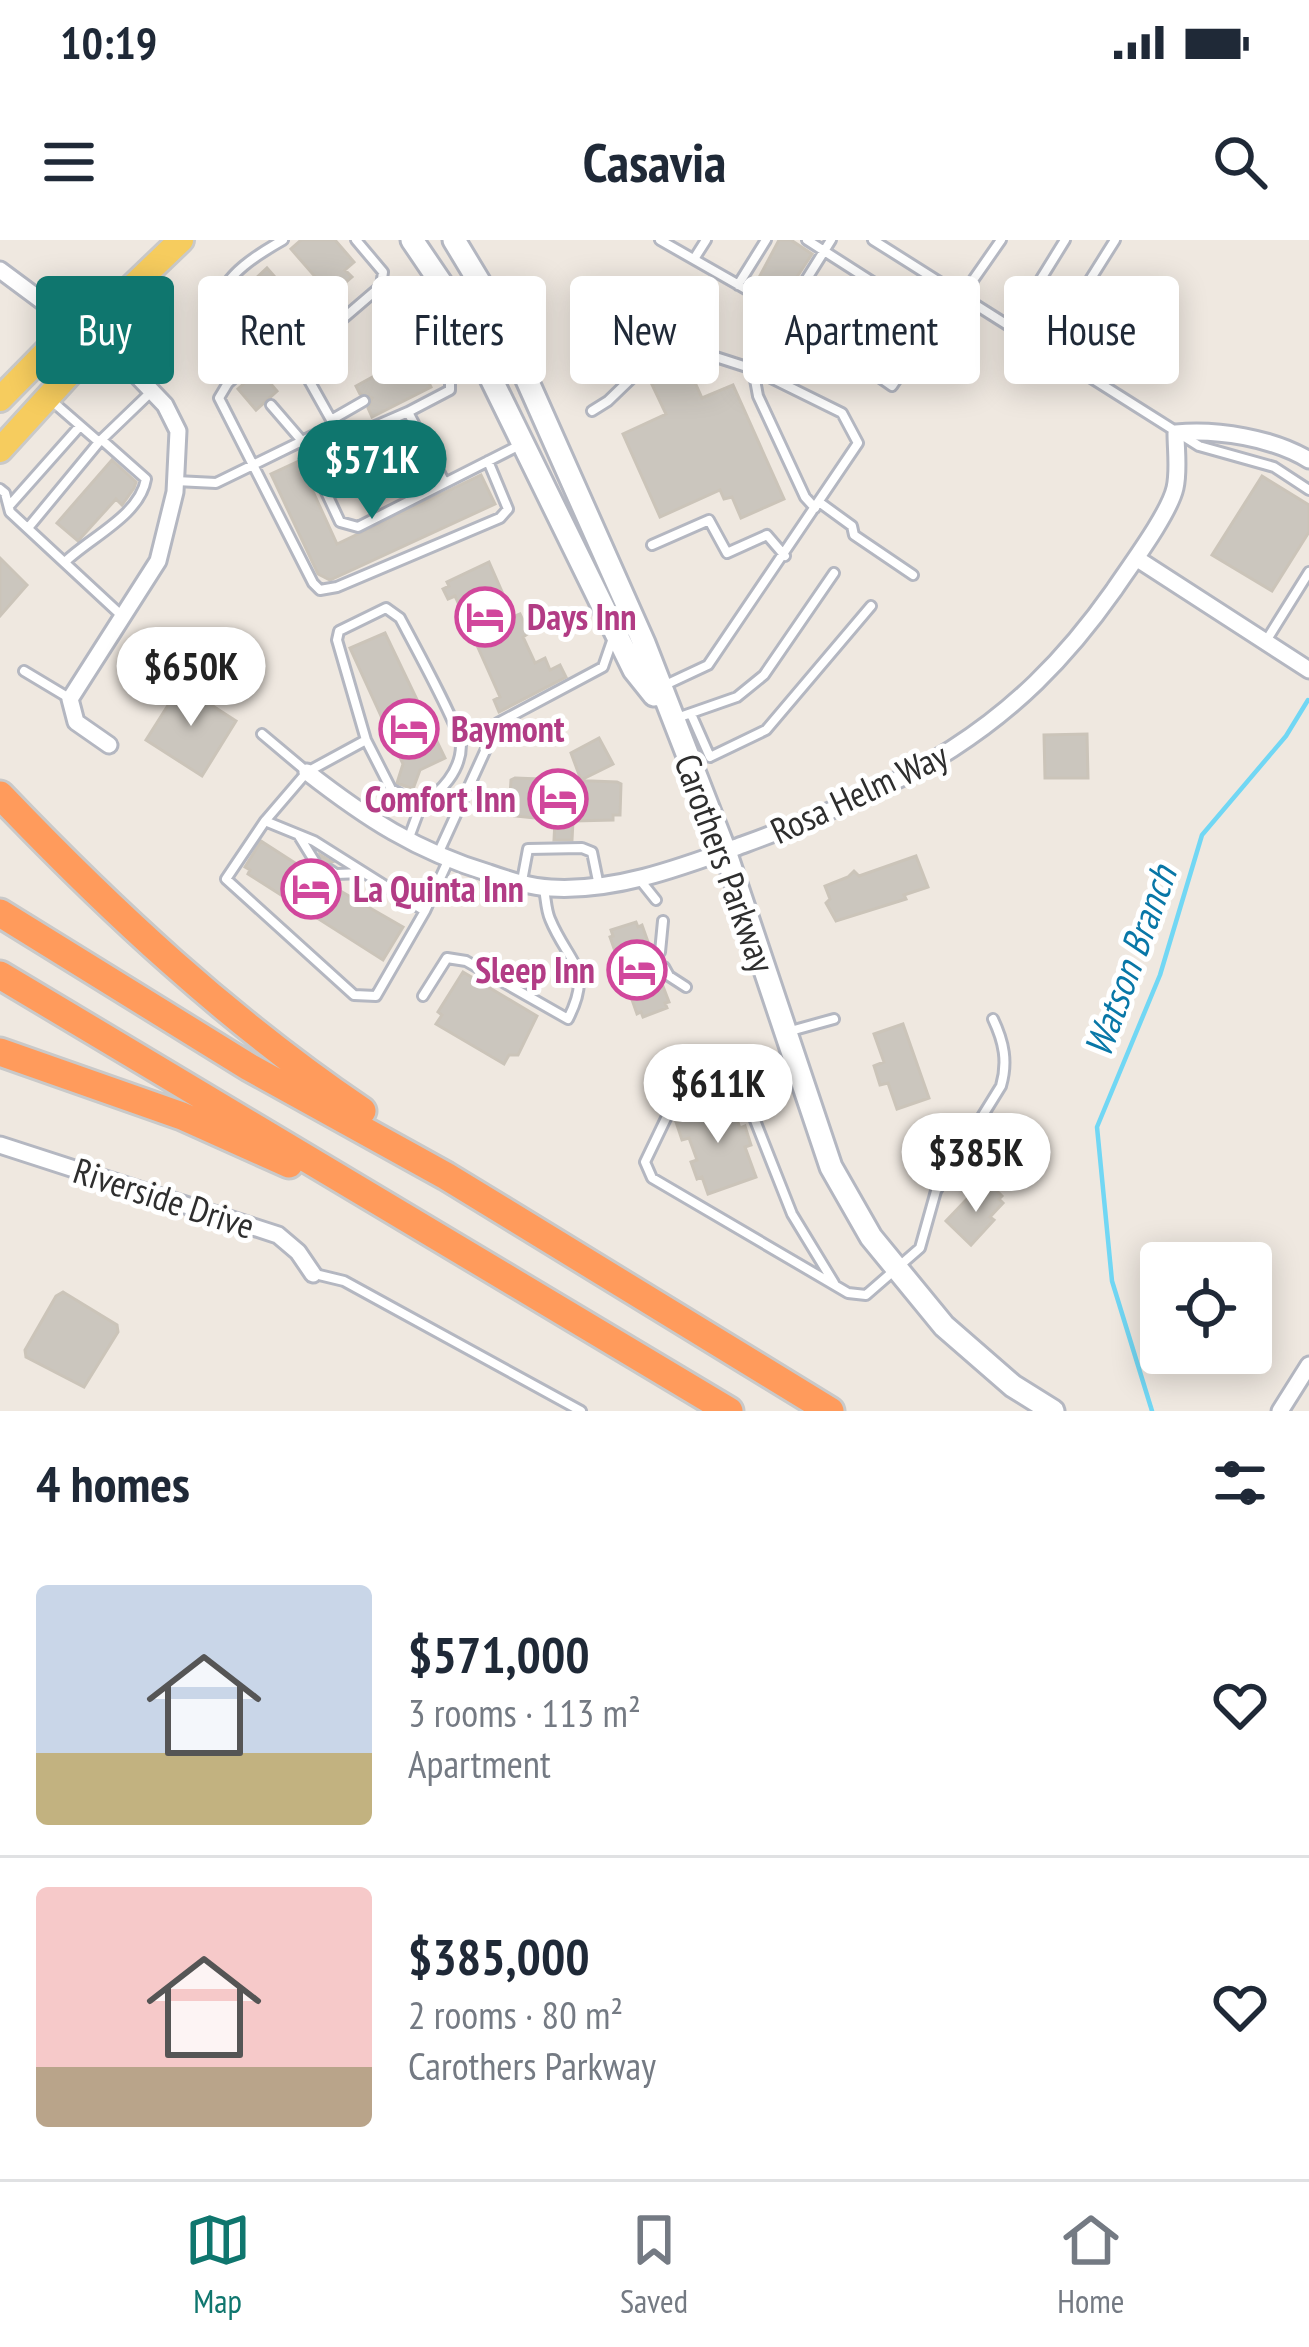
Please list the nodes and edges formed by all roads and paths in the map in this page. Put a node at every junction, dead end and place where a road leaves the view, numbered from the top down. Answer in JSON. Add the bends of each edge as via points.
{"nodes":[{"id":1,"x":181,"y":240,"type":"edge"},
{"id":2,"x":283,"y":240,"type":"edge"},
{"id":3,"x":356,"y":240,"type":"edge"},
{"id":4,"x":412,"y":240,"type":"edge"},
{"id":5,"x":454,"y":240,"type":"edge"},
{"id":6,"x":660,"y":240,"type":"edge"},
{"id":7,"x":706,"y":240,"type":"edge"},
{"id":8,"x":766,"y":240,"type":"edge"},
{"id":9,"x":807,"y":240,"type":"edge"},
{"id":10,"x":831,"y":240,"type":"edge"},
{"id":11,"x":873,"y":240,"type":"edge"},
{"id":12,"x":1001,"y":240,"type":"edge"},
{"id":13,"x":1065,"y":240,"type":"edge"},
{"id":14,"x":1115,"y":240,"type":"edge"},
{"id":15,"x":824,"y":251,"type":"junction"},
{"id":16,"x":694,"y":260,"type":"junction"},
{"id":17,"x":0,"y":270,"type":"edge"},
{"id":18,"x":144,"y":276,"type":"edge"},
{"id":19,"x":234,"y":276,"type":"edge"},
{"id":20,"x":808,"y":276,"type":"edge"},
{"id":21,"x":863,"y":276,"type":"edge"},
{"id":22,"x":930,"y":276,"type":"edge"},
{"id":23,"x":976,"y":276,"type":"edge"},
{"id":24,"x":1043,"y":276,"type":"edge"},
{"id":25,"x":1092,"y":276,"type":"edge"},
{"id":26,"x":738,"y":285,"type":"junction"},
{"id":27,"x":743,"y":288,"type":"edge"},
{"id":28,"x":36,"y":296,"type":"edge"},
{"id":29,"x":348,"y":314,"type":"edge"},
{"id":30,"x":36,"y":360,"type":"edge"},
{"id":31,"x":743,"y":366,"type":"edge"},
{"id":32,"x":61,"y":384,"type":"edge"},
{"id":33,"x":147,"y":384,"type":"edge"},
{"id":34,"x":227,"y":384,"type":"edge"},
{"id":35,"x":311,"y":384,"type":"edge"},
{"id":36,"x":450,"y":384,"type":"edge"},
{"id":37,"x":755,"y":384,"type":"edge"},
{"id":38,"x":783,"y":384,"type":"edge"},
{"id":39,"x":1099,"y":384,"type":"edge"},
{"id":40,"x":3,"y":389,"type":"edge"},
{"id":41,"x":153,"y":389,"type":"junction"},
{"id":42,"x":48,"y":398,"type":"junction"},
{"id":43,"x":364,"y":401,"type":"dead end"},
{"id":44,"x":272,"y":405,"type":"dead end"},
{"id":45,"x":592,"y":411,"type":"dead end"},
{"id":46,"x":407,"y":412,"type":"junction"},
{"id":47,"x":333,"y":422,"type":"junction"},
{"id":48,"x":80,"y":426,"type":"junction"},
{"id":49,"x":550,"y":429,"type":"junction"},
{"id":50,"x":1176,"y":433,"type":"junction"},
{"id":51,"x":100,"y":441,"type":"junction"},
{"id":52,"x":302,"y":441,"type":"junction"},
{"id":53,"x":523,"y":443,"type":"junction"},
{"id":54,"x":0,"y":450,"type":"edge"},
{"id":55,"x":1309,"y":460,"type":"edge"},
{"id":56,"x":488,"y":461,"type":"junction"},
{"id":57,"x":251,"y":466,"type":"junction"},
{"id":58,"x":176,"y":482,"type":"junction"},
{"id":59,"x":445,"y":483,"type":"junction"},
{"id":60,"x":0,"y":489,"type":"edge"},
{"id":61,"x":1309,"y":490,"type":"edge"},
{"id":62,"x":817,"y":505,"type":"junction"},
{"id":63,"x":8,"y":507,"type":"junction"},
{"id":64,"x":28,"y":528,"type":"junction"},
{"id":65,"x":652,"y":544,"type":"dead end"},
{"id":66,"x":785,"y":556,"type":"junction"},
{"id":67,"x":1136,"y":558,"type":"junction"},
{"id":68,"x":66,"y":561,"type":"junction"},
{"id":69,"x":1309,"y":572,"type":"edge"},
{"id":70,"x":833,"y":573,"type":"dead end"},
{"id":71,"x":914,"y":575,"type":"dead end"},
{"id":72,"x":871,"y":607,"type":"dead end"},
{"id":73,"x":122,"y":616,"type":"junction"},
{"id":74,"x":615,"y":631,"type":"junction"},
{"id":75,"x":1266,"y":641,"type":"junction"},
{"id":76,"x":1309,"y":670,"type":"edge"},
{"id":77,"x":24,"y":671,"type":"dead end"},
{"id":78,"x":658,"y":688,"type":"junction"},
{"id":79,"x":70,"y":699,"type":"junction"},
{"id":80,"x":682,"y":717,"type":"junction"},
{"id":81,"x":262,"y":734,"type":"dead end"},
{"id":82,"x":366,"y":740,"type":"junction"},
{"id":83,"x":110,"y":745,"type":"dead end"},
{"id":84,"x":307,"y":772,"type":"junction"},
{"id":85,"x":0,"y":795,"type":"edge"},
{"id":86,"x":421,"y":806,"type":"junction"},
{"id":87,"x":265,"y":821,"type":"junction"},
{"id":88,"x":298,"y":835,"type":"junction"},
{"id":89,"x":407,"y":842,"type":"junction"},
{"id":90,"x":724,"y":851,"type":"junction"},
{"id":91,"x":443,"y":858,"type":"junction"},
{"id":92,"x":315,"y":862,"type":"dead end"},
{"id":93,"x":330,"y":870,"type":"dead end"},
{"id":94,"x":364,"y":873,"type":"junction"},
{"id":95,"x":639,"y":879,"type":"junction"},
{"id":96,"x":522,"y":883,"type":"junction"},
{"id":97,"x":599,"y":886,"type":"junction"},
{"id":98,"x":544,"y":888,"type":"junction"},
{"id":99,"x":656,"y":900,"type":"dead end"},
{"id":100,"x":425,"y":911,"type":"junction"},
{"id":101,"x":0,"y":914,"type":"edge"},
{"id":102,"x":663,"y":921,"type":"dead end"},
{"id":103,"x":660,"y":952,"type":"dead end"},
{"id":104,"x":664,"y":967,"type":"dead end"},
{"id":105,"x":0,"y":975,"type":"edge"},
{"id":106,"x":686,"y":988,"type":"dead end"},
{"id":107,"x":424,"y":996,"type":"dead end"},
{"id":108,"x":835,"y":1019,"type":"dead end"},
{"id":109,"x":993,"y":1019,"type":"dead end"},
{"id":110,"x":786,"y":1033,"type":"junction"},
{"id":111,"x":0,"y":1052,"type":"edge"},
{"id":112,"x":798,"y":1070,"type":"junction"},
{"id":113,"x":743,"y":1090,"type":"junction"},
{"id":114,"x":0,"y":1145,"type":"edge"},
{"id":115,"x":446,"y":1176,"type":"junction"},
{"id":116,"x":402,"y":1215,"type":"junction"},
{"id":117,"x":895,"y":1270,"type":"junction"},
{"id":118,"x":313,"y":1274,"type":"joint"},
{"id":119,"x":835,"y":1286,"type":"junction"},
{"id":120,"x":1309,"y":1365,"type":"edge"},
{"id":121,"x":581,"y":1411,"type":"edge"},
{"id":122,"x":729,"y":1411,"type":"edge"},
{"id":123,"x":830,"y":1411,"type":"edge"},
{"id":124,"x":1053,"y":1411,"type":"edge"},
{"id":125,"x":1280,"y":1411,"type":"edge"}],
"edges":[{"from":1,"to":18,"type":"main road"},
{"from":2,"to":19,"type":"lane"},
{"from":3,"to":29,"type":"lane","via":[[384,278]]},
{"from":4,"to":53,"type":"main road","name":"Carothers Parkway","via":[[452,299]]},
{"from":5,"to":49,"type":"main road","name":"Carothers Parkway"},
{"from":6,"to":16,"type":"lane"},
{"from":7,"to":16,"type":"lane"},
{"from":8,"to":26,"type":"lane"},
{"from":9,"to":15,"type":"lane"},
{"from":10,"to":15,"type":"lane"},
{"from":11,"to":22,"type":"lane"},
{"from":12,"to":23,"type":"lane"},
{"from":13,"to":24,"type":"lane"},
{"from":14,"to":25,"type":"lane"},
{"from":15,"to":20,"type":"lane"},
{"from":15,"to":21,"type":"lane"},
{"from":16,"to":26,"type":"lane"},
{"from":17,"to":28,"type":"street"},
{"from":26,"to":27,"type":"lane"},
{"from":30,"to":40,"type":"main road"},
{"from":31,"to":45,"type":"lane","via":[[668,342]]},
{"from":32,"to":42,"type":"main road"},
{"from":33,"to":41,"type":"street"},
{"from":34,"to":57,"type":"lane","via":[[219,398]]},
{"from":35,"to":47,"type":"lane"},
{"from":36,"to":46,"type":"lane"},
{"from":37,"to":62,"type":"lane","via":[[805,497]]},
{"from":38,"to":62,"type":"lane","via":[[842,413],[858,443]]},
{"from":39,"to":50,"type":"lane"},
{"from":41,"to":51,"type":"lane"},
{"from":41,"to":58,"type":"street","via":[[178,431]]},
{"from":42,"to":48,"type":"lane"},
{"from":42,"to":54,"type":"main road"},
{"from":43,"to":47,"type":"lane"},
{"from":44,"to":52,"type":"lane"},
{"from":46,"to":47,"type":"lane","via":[[343,440]]},
{"from":46,"to":59,"type":"lane"},
{"from":47,"to":52,"type":"lane"},
{"from":48,"to":51,"type":"lane"},
{"from":48,"to":63,"type":"lane"},
{"from":49,"to":53,"type":"main road"},
{"from":49,"to":78,"type":"main road","name":"Carothers Parkway"},
{"from":50,"to":55,"type":"street","via":[[1207,430]]},
{"from":50,"to":61,"type":"lane","via":[[1274,467]]},
{"from":50,"to":67,"type":"street","name":"Rosa Helm Way","via":[[1175,489]]},
{"from":51,"to":64,"type":"lane"},
{"from":51,"to":68,"type":"lane","via":[[146,486],[121,518]]},
{"from":52,"to":57,"type":"lane"},
{"from":52,"to":59,"type":"lane","via":[[340,522],[358,527]]},
{"from":53,"to":56,"type":"lane"},
{"from":53,"to":74,"type":"main road","name":"Carothers Parkway"},
{"from":56,"to":57,"type":"lane","via":[[507,500],[500,518],[320,590]]},
{"from":56,"to":59,"type":"lane"},
{"from":57,"to":58,"type":"lane","via":[[216,483]]},
{"from":58,"to":73,"type":"street","via":[[158,561]]},
{"from":60,"to":63,"type":"lane"},
{"from":62,"to":66,"type":"lane"},
{"from":62,"to":71,"type":"lane"},
{"from":63,"to":64,"type":"lane"},
{"from":64,"to":68,"type":"lane"},
{"from":65,"to":66,"type":"lane","via":[[709,520],[728,553],[767,536]]},
{"from":66,"to":78,"type":"lane","via":[[708,665]]},
{"from":67,"to":75,"type":"street"},
{"from":67,"to":90,"type":"street","name":"Rosa Helm Way","via":[[1082,635],[1018,703],[960,747],[877,792]]},
{"from":68,"to":73,"type":"lane"},
{"from":69,"to":75,"type":"lane"},
{"from":70,"to":80,"type":"lane","via":[[764,675],[737,697]]},
{"from":72,"to":80,"type":"lane","via":[[766,730],[744,744],[710,757]]},
{"from":73,"to":79,"type":"street"},
{"from":74,"to":80,"type":"main road","name":"Carothers Parkway","via":[[634,670]]},
{"from":74,"to":91,"type":"lane","via":[[603,667],[498,723]]},
{"from":75,"to":76,"type":"street"},
{"from":77,"to":79,"type":"lane"},
{"from":78,"to":80,"type":"main road","name":"Carothers Parkway"},
{"from":79,"to":83,"type":"street","via":[[76,722]]},
{"from":80,"to":90,"type":"main road","name":"Carothers Parkway"},
{"from":81,"to":84,"type":"lane"},
{"from":82,"to":84,"type":"lane"},
{"from":82,"to":86,"type":"lane","via":[[392,789]]},
{"from":82,"to":86,"type":"lane","via":[[337,640],[339,631],[386,608],[400,618],[461,743],[454,772]]},
{"from":84,"to":87,"type":"lane"},
{"from":84,"to":89,"type":"street","name":"Rosa Helm Way"},
{"from":85,"to":115,"type":"highway","via":[[161,953]]},
{"from":86,"to":89,"type":"lane"},
{"from":87,"to":88,"type":"lane"},
{"from":87,"to":100,"type":"lane","via":[[226,879],[354,995],[376,996]]},
{"from":88,"to":92,"type":"lane"},
{"from":88,"to":94,"type":"lane"},
{"from":89,"to":91,"type":"street","name":"Rosa Helm Way"},
{"from":90,"to":95,"type":"street","name":"Rosa Helm Way"},
{"from":90,"to":110,"type":"main road","name":"Carothers Parkway"},
{"from":91,"to":96,"type":"street","name":"Rosa Helm Way"},
{"from":91,"to":100,"type":"lane"},
{"from":93,"to":94,"type":"lane"},
{"from":94,"to":100,"type":"lane"},
{"from":95,"to":97,"type":"street","name":"Rosa Helm Way"},
{"from":95,"to":99,"type":"lane"},
{"from":96,"to":97,"type":"lane","via":[[528,849],[582,848],[592,852]]},
{"from":96,"to":98,"type":"street","name":"Rosa Helm Way"},
{"from":97,"to":98,"type":"street","name":"Rosa Helm Way"},
{"from":98,"to":107,"type":"lane","via":[[549,917],[580,969],[580,995],[568,1019],[466,961],[447,958]]},
{"from":101,"to":115,"type":"highway"},
{"from":102,"to":103,"type":"lane"},
{"from":104,"to":106,"type":"lane"},
{"from":105,"to":116,"type":"highway"},
{"from":108,"to":110,"type":"lane"},
{"from":109,"to":117,"type":"lane","via":[[1006,1062],[1001,1086],[936,1191],[920,1248]]},
{"from":110,"to":112,"type":"main road","name":"Carothers Parkway"},
{"from":111,"to":116,"type":"highway","via":[[182,1116]]},
{"from":112,"to":113,"type":"lane"},
{"from":112,"to":117,"type":"main road","name":"Carothers Parkway","via":[[832,1167]]},
{"from":113,"to":119,"type":"lane","via":[[791,1214]]},
{"from":113,"to":119,"type":"lane","via":[[670,1110],[646,1170]]},
{"from":114,"to":118,"type":"street","name":"Riverside Drive","via":[[278,1235]]},
{"from":115,"to":123,"type":"highway"},
{"from":116,"to":122,"type":"highway"},
{"from":117,"to":119,"type":"lane","via":[[866,1295]]},
{"from":117,"to":124,"type":"main road","name":"Carothers Parkway","via":[[986,1364]]},
{"from":118,"to":121,"type":"lane","via":[[344,1281]]},
{"from":120,"to":125,"type":"street"}]}
